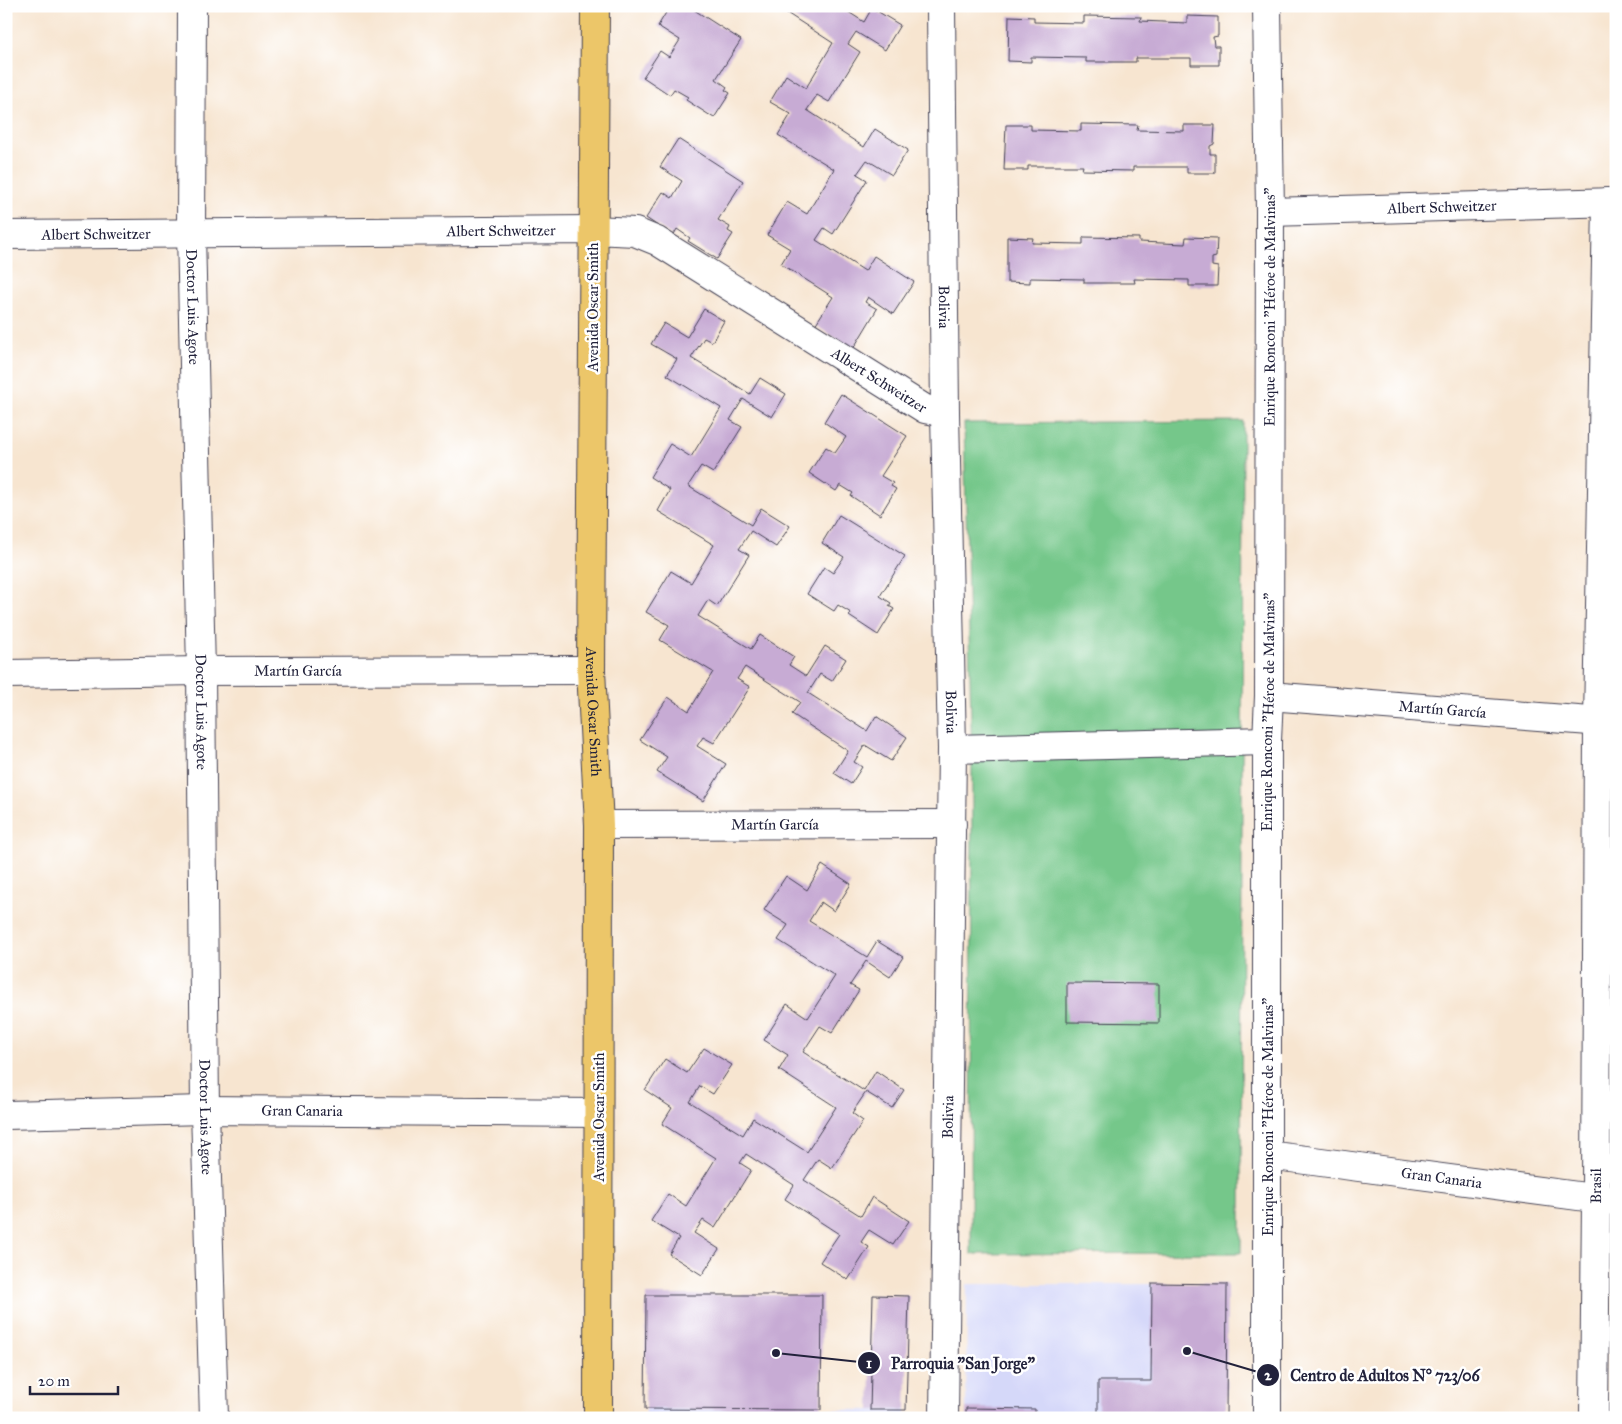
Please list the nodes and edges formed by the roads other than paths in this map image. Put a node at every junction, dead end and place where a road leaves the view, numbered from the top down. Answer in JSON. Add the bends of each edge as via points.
{"nodes":[{"id":1,"x":192,"y":6,"type":"edge"},
{"id":2,"x":595,"y":6,"type":"edge"},
{"id":3,"x":941,"y":6,"type":"edge"},
{"id":4,"x":1268,"y":6,"type":"edge"},
{"id":5,"x":1611,"y":202,"type":"edge"},
{"id":6,"x":1270,"y":212,"type":"junction"},
{"id":7,"x":594,"y":230,"type":"junction"},
{"id":8,"x":191,"y":233,"type":"junction"},
{"id":9,"x":6,"y":235,"type":"edge"},
{"id":10,"x":945,"y":413,"type":"junction"},
{"id":11,"x":592,"y":670,"type":"junction"},
{"id":12,"x":201,"y":671,"type":"junction"},
{"id":13,"x":6,"y":674,"type":"edge"},
{"id":14,"x":1269,"y":696,"type":"junction"},
{"id":15,"x":1607,"y":723,"type":"edge"},
{"id":16,"x":1267,"y":741,"type":"junction"},
{"id":17,"x":952,"y":749,"type":"junction"},
{"id":18,"x":952,"y":824,"type":"junction"},
{"id":19,"x":599,"y":826,"type":"junction"},
{"id":20,"x":205,"y":1110,"type":"junction"},
{"id":21,"x":598,"y":1113,"type":"junction"},
{"id":22,"x":6,"y":1115,"type":"edge"},
{"id":23,"x":1268,"y":1155,"type":"junction"},
{"id":24,"x":1606,"y":1199,"type":"edge"},
{"id":25,"x":214,"y":1418,"type":"edge"},
{"id":26,"x":598,"y":1418,"type":"edge"},
{"id":27,"x":944,"y":1418,"type":"edge"},
{"id":28,"x":1267,"y":1418,"type":"edge"},
{"id":29,"x":1594,"y":1418,"type":"edge"}],
"edges":[{"from":1,"to":8,"type":"street","name":"Doctor Luis Agote"},
{"from":2,"to":7,"type":"main road","name":"Avenida Oscar Smith"},
{"from":3,"to":10,"type":"street","name":"Bolivia"},
{"from":4,"to":6,"type":"street","name":"Enrique Ronconi \"Héroe de Malvinas\""},
{"from":5,"to":6,"type":"street","name":"Albert Schweitzer"},
{"from":5,"to":15,"type":"street","name":"Brasil"},
{"from":6,"to":14,"type":"street","name":"Enrique Ronconi \"Héroe de Malvinas\""},
{"from":7,"to":8,"type":"street","name":"Albert Schweitzer"},
{"from":7,"to":10,"type":"street","name":"Albert Schweitzer","via":[[635,232],[657,241],[925,409]]},
{"from":7,"to":11,"type":"main road","name":"Avenida Oscar Smith"},
{"from":8,"to":9,"type":"street","name":"Albert Schweitzer"},
{"from":8,"to":12,"type":"street","name":"Doctor Luis Agote"},
{"from":10,"to":17,"type":"street","name":"Bolivia"},
{"from":11,"to":12,"type":"street","name":"Martín García"},
{"from":11,"to":19,"type":"main road","name":"Avenida Oscar Smith"},
{"from":12,"to":13,"type":"street","name":"Martín García"},
{"from":12,"to":20,"type":"street","name":"Doctor Luis Agote"},
{"from":14,"to":15,"type":"street","name":"Martín García"},
{"from":14,"to":16,"type":"street","name":"Enrique Ronconi \"Héroe de Malvinas\""},
{"from":15,"to":24,"type":"street","name":"Brasil"},
{"from":16,"to":17,"type":"street"},
{"from":16,"to":23,"type":"street","name":"Enrique Ronconi \"Héroe de Malvinas\""},
{"from":17,"to":18,"type":"street","name":"Bolivia"},
{"from":18,"to":19,"type":"street","name":"Martín García"},
{"from":18,"to":27,"type":"street","name":"Bolivia"},
{"from":19,"to":21,"type":"main road","name":"Avenida Oscar Smith"},
{"from":20,"to":21,"type":"street","name":"Gran Canaria"},
{"from":20,"to":22,"type":"street","name":"Gran Canaria"},
{"from":20,"to":25,"type":"street","name":"Doctor Luis Agote"},
{"from":21,"to":26,"type":"main road","name":"Avenida Oscar Smith"},
{"from":23,"to":24,"type":"street","name":"Gran Canaria"},
{"from":23,"to":28,"type":"street","name":"Enrique Ronconi \"Héroe de Malvinas\""},
{"from":24,"to":29,"type":"street","name":"Brasil"}]}
